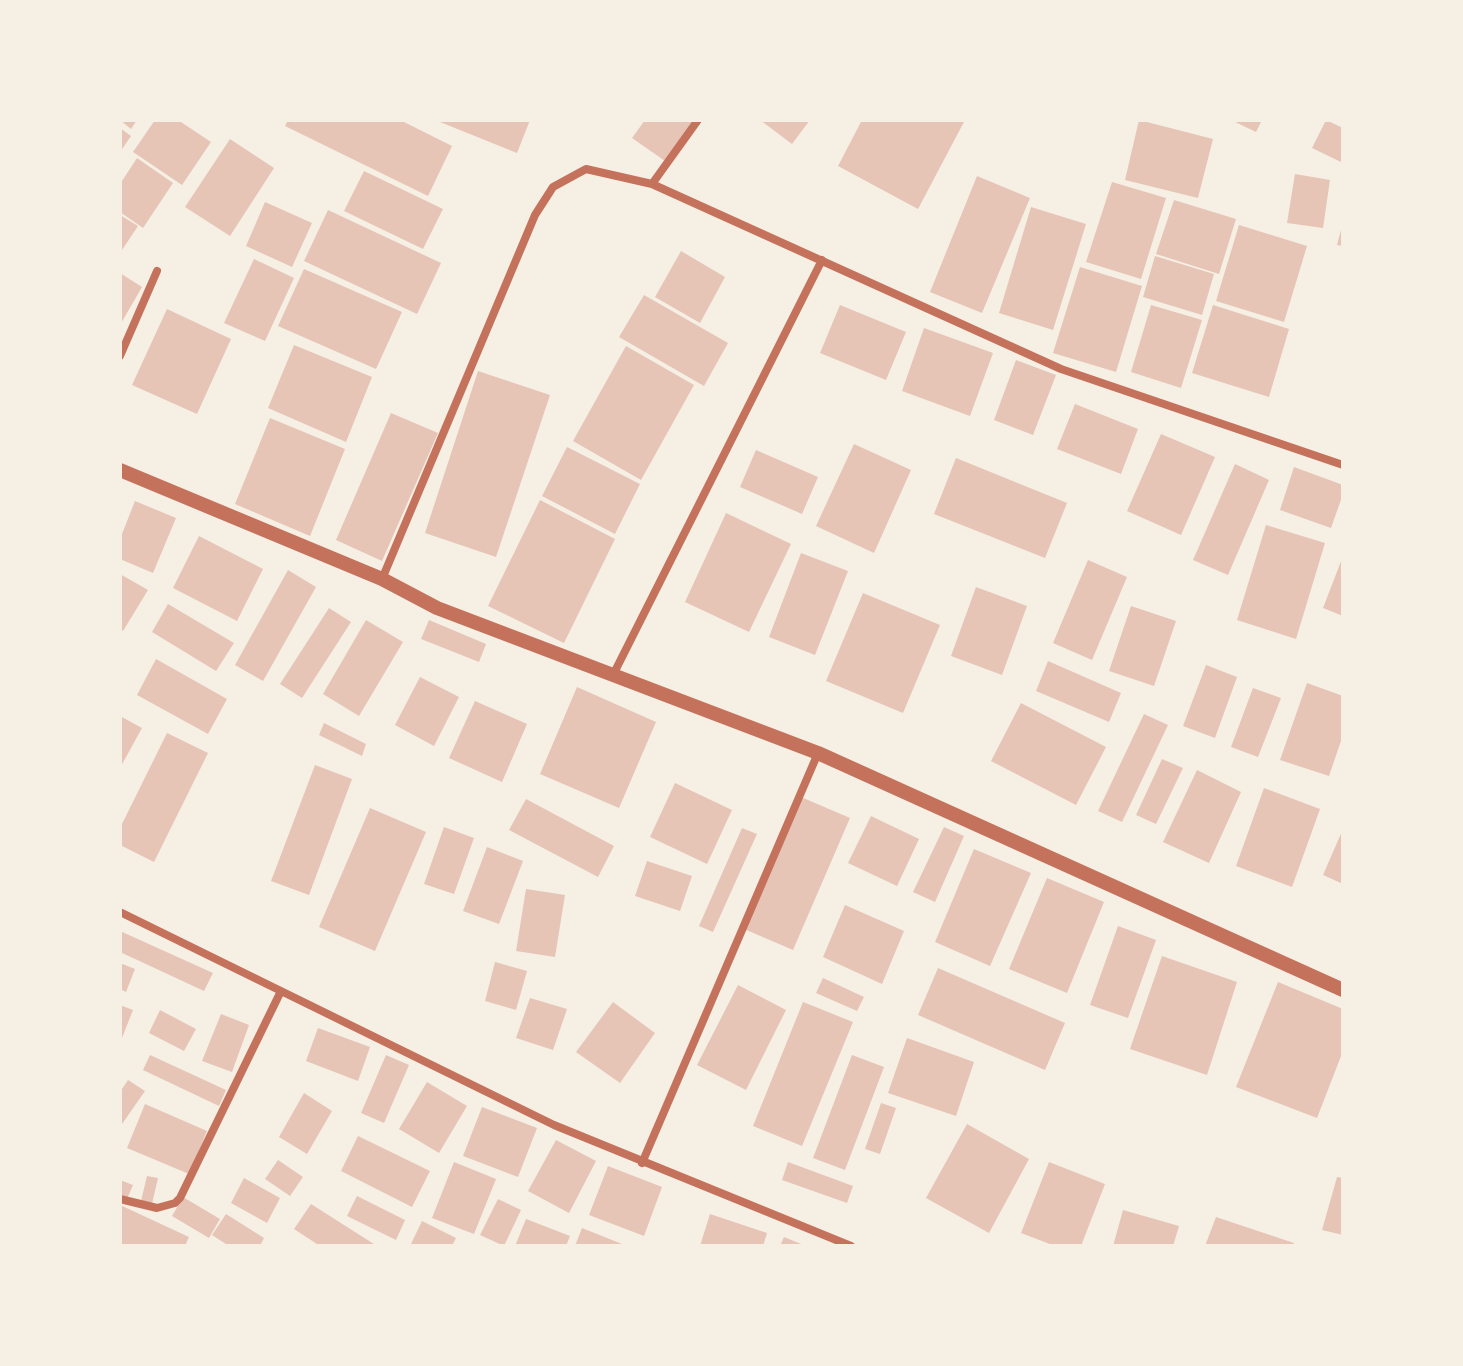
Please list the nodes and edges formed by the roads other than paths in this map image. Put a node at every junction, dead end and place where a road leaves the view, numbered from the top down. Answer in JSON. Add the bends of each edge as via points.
{"nodes":[{"id":1,"x":698,"y":120,"type":"edge"},
{"id":2,"x":652,"y":184,"type":"junction"},
{"id":3,"x":822,"y":260,"type":"junction"},
{"id":4,"x":157,"y":271,"type":"dead end"},
{"id":5,"x":120,"y":356,"type":"edge"},
{"id":6,"x":1343,"y":465,"type":"edge"},
{"id":7,"x":120,"y":470,"type":"edge"},
{"id":8,"x":382,"y":579,"type":"junction"},
{"id":9,"x":613,"y":675,"type":"junction"},
{"id":10,"x":818,"y":753,"type":"junction"},
{"id":11,"x":120,"y":912,"type":"edge"},
{"id":12,"x":1343,"y":990,"type":"edge"},
{"id":13,"x":281,"y":991,"type":"junction"},
{"id":14,"x":642,"y":1163,"type":"junction"},
{"id":15,"x":120,"y":1199,"type":"edge"},
{"id":16,"x":851,"y":1246,"type":"edge"}],
"edges":[{"from":1,"to":2,"type":"street"},
{"from":2,"to":3,"type":"street"},
{"from":2,"to":8,"type":"street","via":[[586,169],[553,187],[535,215]]},
{"from":3,"to":6,"type":"street","via":[[1061,369]]},
{"from":3,"to":9,"type":"street"},
{"from":4,"to":5,"type":"street"},
{"from":7,"to":8,"type":"street"},
{"from":8,"to":9,"type":"street","via":[[437,608]]},
{"from":9,"to":10,"type":"street"},
{"from":10,"to":12,"type":"street"},
{"from":10,"to":14,"type":"street"},
{"from":11,"to":13,"type":"street"},
{"from":13,"to":14,"type":"street"},
{"from":13,"to":15,"type":"street","via":[[180,1198],[157,1208]]},
{"from":14,"to":16,"type":"street"}]}
